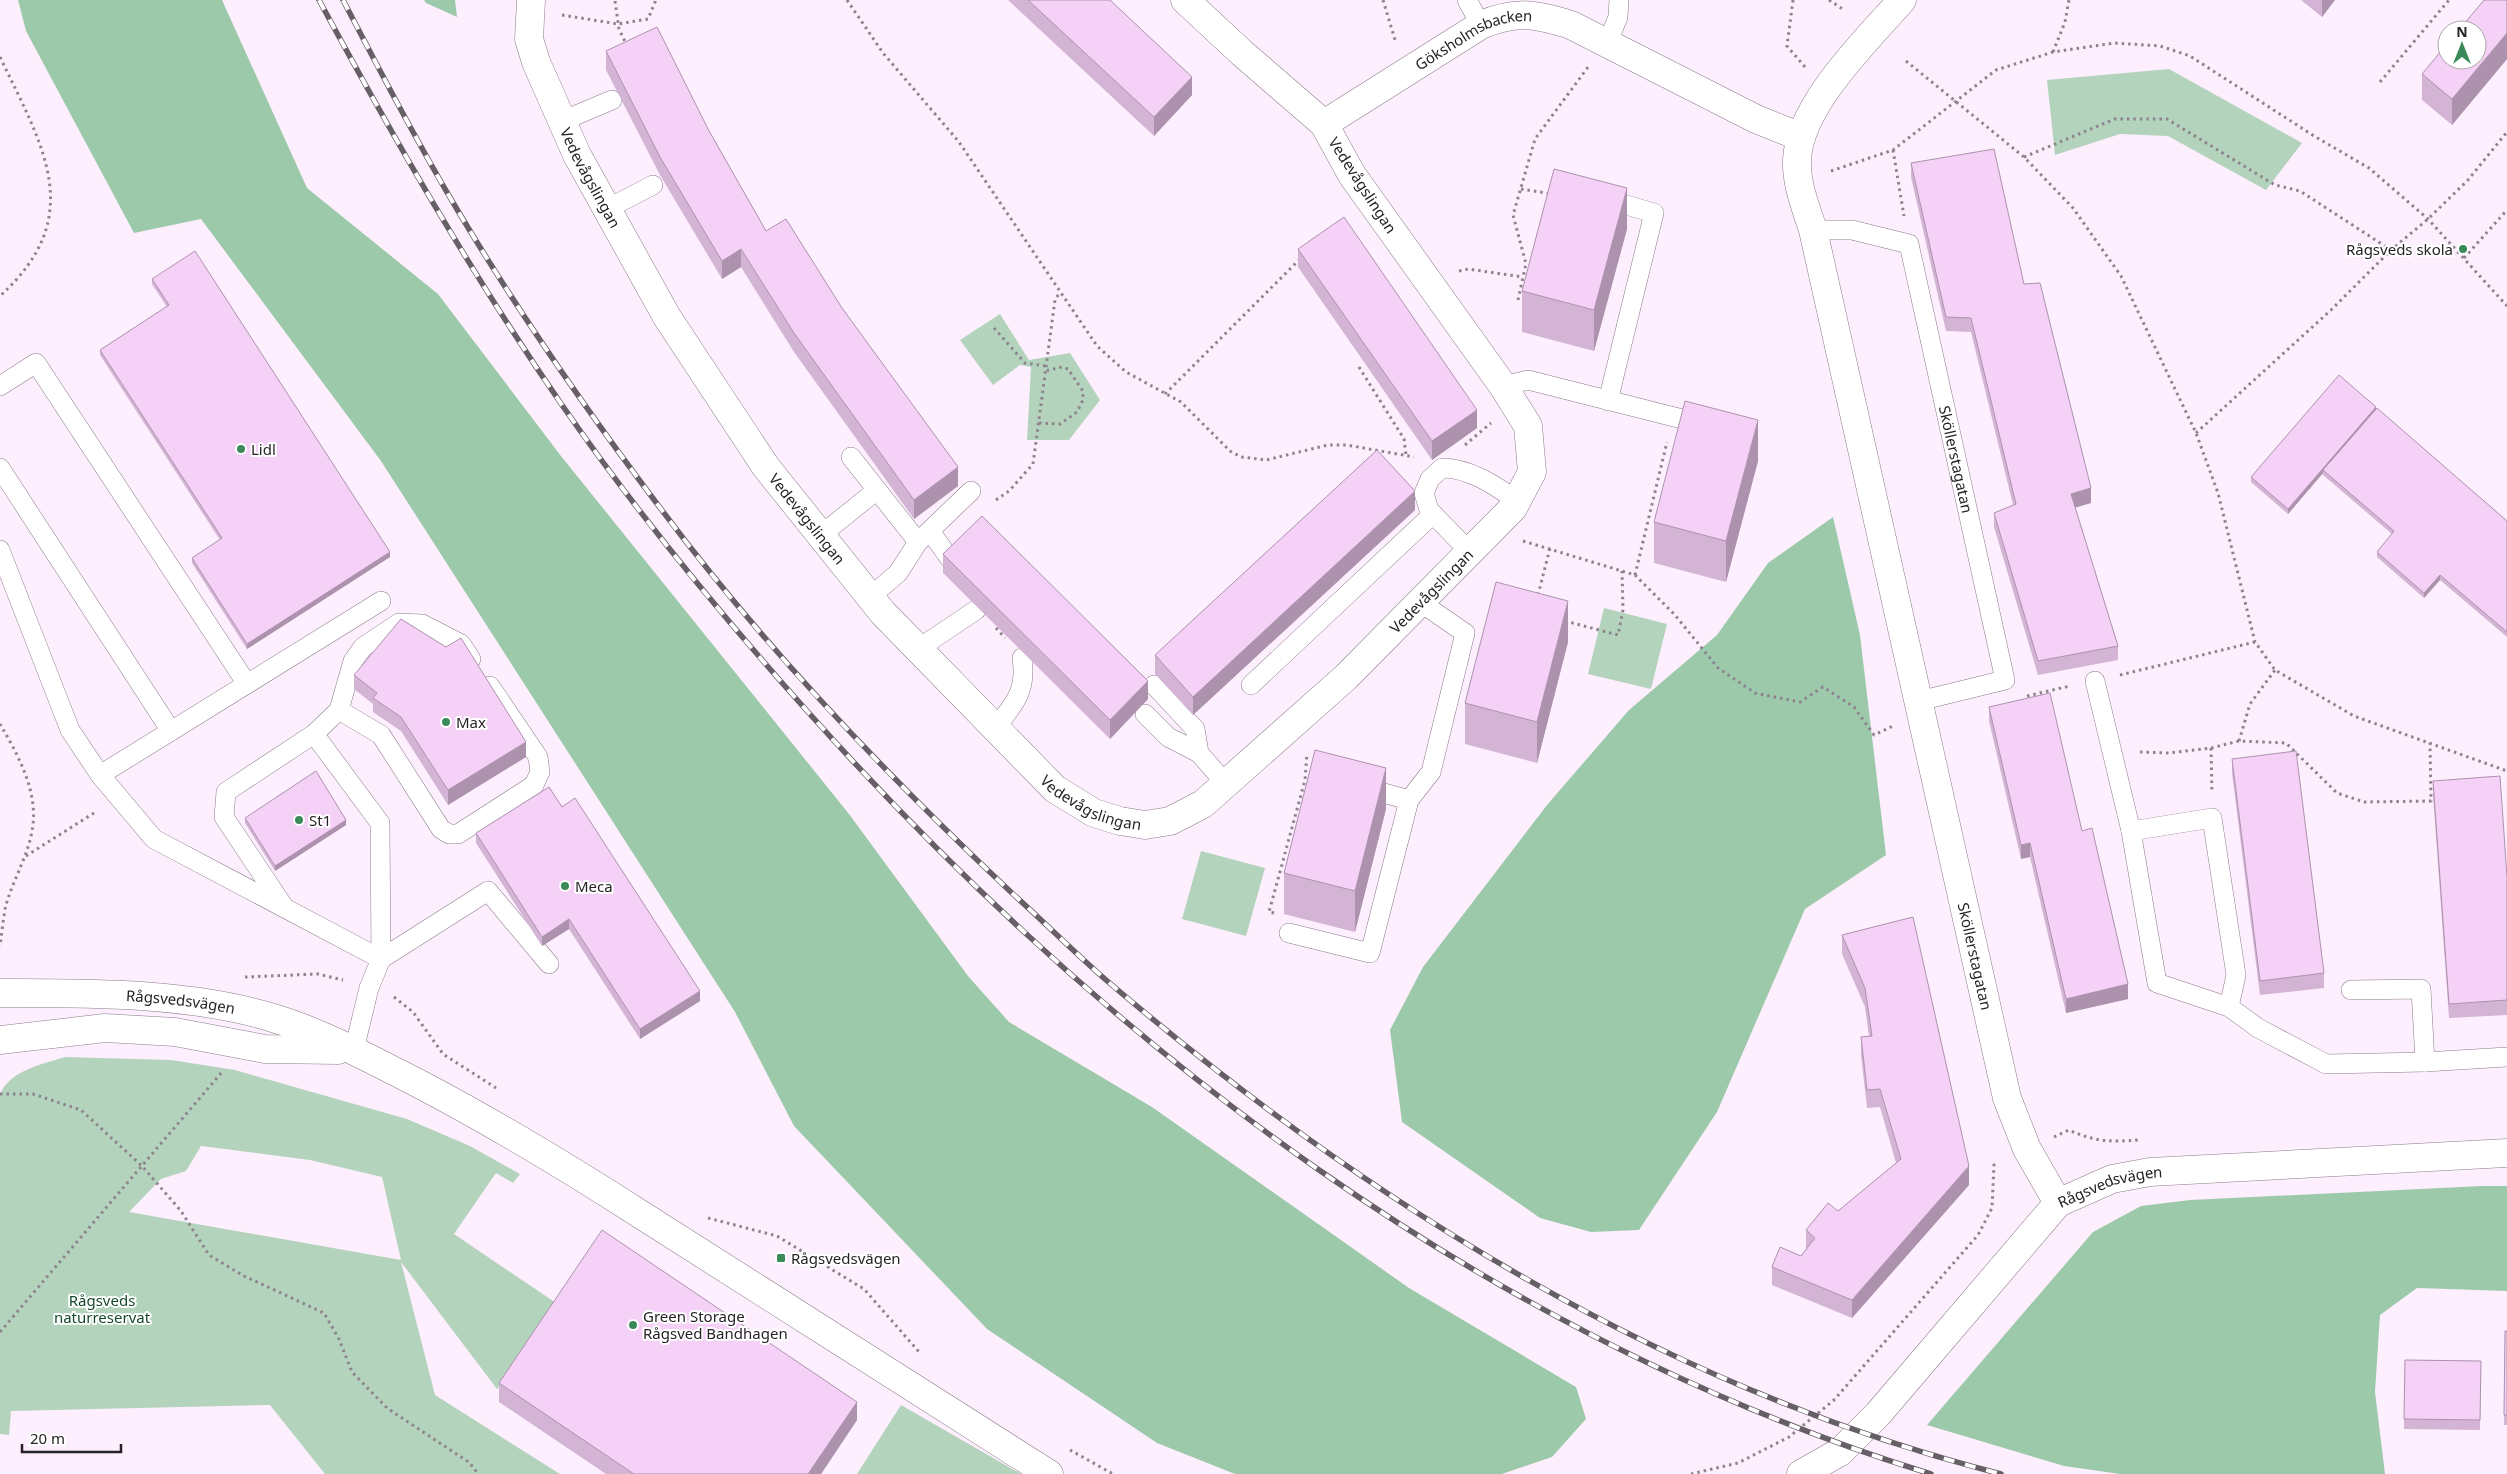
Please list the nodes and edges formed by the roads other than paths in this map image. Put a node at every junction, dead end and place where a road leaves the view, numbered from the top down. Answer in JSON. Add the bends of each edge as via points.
{"nodes":[{"id":1,"x":1185,"y":0,"type":"edge"},
{"id":2,"x":1467,"y":0,"type":"edge"},
{"id":3,"x":1619,"y":0,"type":"edge"},
{"id":4,"x":1902,"y":0,"type":"edge"},
{"id":5,"x":542,"y":7,"type":"edge"},
{"id":6,"x":1481,"y":25,"type":"junction"},
{"id":7,"x":1608,"y":42,"type":"junction"},
{"id":8,"x":612,"y":100,"type":"dead end"},
{"id":9,"x":562,"y":121,"type":"junction"},
{"id":10,"x":1324,"y":124,"type":"junction"},
{"id":11,"x":1800,"y":137,"type":"junction"},
{"id":12,"x":653,"y":185,"type":"dead end"},
{"id":13,"x":1567,"y":188,"type":"edge"},
{"id":14,"x":607,"y":210,"type":"junction"},
{"id":15,"x":1813,"y":230,"type":"junction"},
{"id":16,"x":0,"y":386,"type":"edge"},
{"id":17,"x":1503,"y":386,"type":"junction"},
{"id":18,"x":1608,"y":401,"type":"junction"},
{"id":19,"x":1720,"y":429,"type":"edge"},
{"id":20,"x":851,"y":457,"type":"dead end"},
{"id":21,"x":0,"y":468,"type":"edge"},
{"id":22,"x":877,"y":490,"type":"junction"},
{"id":23,"x":971,"y":491,"type":"dead end"},
{"id":24,"x":1517,"y":501,"type":"junction"},
{"id":25,"x":1433,"y":514,"type":"junction"},
{"id":26,"x":821,"y":535,"type":"junction"},
{"id":27,"x":924,"y":537,"type":"junction"},
{"id":28,"x":0,"y":550,"type":"edge"},
{"id":29,"x":1470,"y":552,"type":"junction"},
{"id":30,"x":950,"y":559,"type":"edge"},
{"id":31,"x":870,"y":597,"type":"junction"},
{"id":32,"x":381,"y":601,"type":"dead end"},
{"id":33,"x":1420,"y":602,"type":"junction"},
{"id":34,"x":973,"y":611,"type":"edge"},
{"id":35,"x":918,"y":649,"type":"junction"},
{"id":36,"x":1022,"y":658,"type":"edge"},
{"id":37,"x":2095,"y":681,"type":"dead end"},
{"id":38,"x":248,"y":684,"type":"junction"},
{"id":39,"x":1154,"y":685,"type":"edge"},
{"id":40,"x":1251,"y":685,"type":"dead end"},
{"id":41,"x":1918,"y":701,"type":"junction"},
{"id":42,"x":339,"y":710,"type":"junction"},
{"id":43,"x":1145,"y":714,"type":"edge"},
{"id":44,"x":995,"y":728,"type":"junction"},
{"id":45,"x":171,"y":731,"type":"junction"},
{"id":46,"x":314,"y":734,"type":"junction"},
{"id":47,"x":1199,"y":753,"type":"junction"},
{"id":48,"x":100,"y":775,"type":"junction"},
{"id":49,"x":1336,"y":780,"type":"edge"},
{"id":50,"x":1226,"y":784,"type":"junction"},
{"id":51,"x":1409,"y":800,"type":"junction"},
{"id":52,"x":2131,"y":831,"type":"junction"},
{"id":53,"x":285,"y":908,"type":"junction"},
{"id":54,"x":1289,"y":932,"type":"edge"},
{"id":55,"x":381,"y":959,"type":"junction"},
{"id":56,"x":549,"y":964,"type":"dead end"},
{"id":57,"x":2351,"y":990,"type":"dead end"},
{"id":58,"x":0,"y":993,"type":"edge"},
{"id":59,"x":2229,"y":1008,"type":"junction"},
{"id":60,"x":0,"y":1040,"type":"edge"},
{"id":61,"x":354,"y":1050,"type":"junction"},
{"id":62,"x":2507,"y":1057,"type":"edge"},
{"id":63,"x":2424,"y":1062,"type":"junction"},
{"id":64,"x":2507,"y":1153,"type":"edge"},
{"id":65,"x":2058,"y":1203,"type":"junction"},
{"id":66,"x":1050,"y":1474,"type":"edge"},
{"id":67,"x":1801,"y":1474,"type":"edge"}],
"edges":[{"from":1,"to":10,"type":"street"},
{"from":2,"to":6,"type":"lane"},
{"from":3,"to":7,"type":"lane","via":[[1618,17]]},
{"from":4,"to":11,"type":"street","name":"Sköllerstagatan","via":[[1827,86]]},
{"from":5,"to":9,"type":"street","name":"Vedevågslingan","via":[[529,39]]},
{"from":6,"to":7,"type":"street","name":"Göksholmsbacken","via":[[1500,17],[1540,16],[1571,25]]},
{"from":6,"to":10,"type":"street","name":"Göksholmsbacken"},
{"from":7,"to":11,"type":"street","name":"Göksholmsbacken","via":[[1756,119]]},
{"from":8,"to":9,"type":"lane"},
{"from":9,"to":14,"type":"street","name":"Vedevågslingan"},
{"from":10,"to":17,"type":"street","name":"Vedevågslingan","via":[[1352,175]]},
{"from":11,"to":15,"type":"street","name":"Sköllerstagatan","via":[[1799,183]]},
{"from":12,"to":14,"type":"lane"},
{"from":13,"to":18,"type":"lane","via":[[1654,213]]},
{"from":14,"to":26,"type":"street","name":"Vedevågslingan","via":[[667,318],[766,467]]},
{"from":15,"to":41,"type":"street","name":"Sköllerstagatan"},
{"from":15,"to":41,"type":"lane","name":"Sköllerstagatan","via":[[1852,230],[1909,244],[2005,680]]},
{"from":16,"to":38,"type":"lane","via":[[36,363]]},
{"from":17,"to":18,"type":"lane","via":[[1528,380]]},
{"from":17,"to":24,"type":"street","name":"Vedevågslingan","via":[[1528,426],[1532,472]]},
{"from":18,"to":19,"type":"lane"},
{"from":20,"to":22,"type":"lane"},
{"from":21,"to":45,"type":"lane"},
{"from":22,"to":26,"type":"lane"},
{"from":22,"to":27,"type":"lane"},
{"from":23,"to":27,"type":"lane"},
{"from":24,"to":25,"type":"lane","via":[[1502,489],[1473,475],[1455,468],[1442,468],[1430,479],[1424,493]]},
{"from":24,"to":29,"type":"street","name":"Vedevågslingan"},
{"from":25,"to":29,"type":"lane"},
{"from":25,"to":40,"type":"lane"},
{"from":26,"to":31,"type":"street","name":"Vedevågslingan"},
{"from":27,"to":30,"type":"lane"},
{"from":27,"to":31,"type":"lane","via":[[898,573]]},
{"from":28,"to":48,"type":"lane","via":[[70,730]]},
{"from":29,"to":33,"type":"street","name":"Vedevågslingan"},
{"from":31,"to":35,"type":"street","name":"Vedevågslingan"},
{"from":32,"to":38,"type":"lane"},
{"from":33,"to":50,"type":"street","name":"Vedevågslingan","via":[[1346,677]]},
{"from":33,"to":51,"type":"lane","via":[[1465,633],[1431,772]]},
{"from":34,"to":35,"type":"lane"},
{"from":35,"to":44,"type":"street","name":"Vedevågslingan"},
{"from":36,"to":44,"type":"lane","via":[[1024,676],[1016,703]]},
{"from":37,"to":52,"type":"lane"},
{"from":38,"to":45,"type":"lane"},
{"from":39,"to":47,"type":"lane","via":[[1195,729]]},
{"from":41,"to":65,"type":"street","name":"Sköllerstagatan","via":[[2007,1098],[2027,1149]]},
{"from":42,"to":42,"type":"lane","via":[[381,735],[441,829],[449,834],[458,834],[534,785],[540,772],[538,757],[461,644],[422,624],[399,623],[363,647],[353,661]]},
{"from":42,"to":46,"type":"lane"},
{"from":43,"to":47,"type":"lane","via":[[1168,737]]},
{"from":44,"to":50,"type":"street","name":"Vedevågslingan","via":[[1056,789],[1094,814],[1120,821],[1145,824],[1170,821],[1203,804]]},
{"from":45,"to":48,"type":"lane"},
{"from":46,"to":53,"type":"lane","via":[[226,792],[224,817]]},
{"from":46,"to":55,"type":"lane","via":[[380,823]]},
{"from":47,"to":50,"type":"lane"},
{"from":48,"to":53,"type":"lane","via":[[154,839]]},
{"from":49,"to":51,"type":"lane"},
{"from":51,"to":54,"type":"lane","via":[[1370,953]]},
{"from":52,"to":59,"type":"lane","via":[[2157,983]]},
{"from":52,"to":59,"type":"lane","via":[[2212,818],[2236,975]]},
{"from":53,"to":55,"type":"lane"},
{"from":55,"to":56,"type":"lane","via":[[488,891]]},
{"from":55,"to":61,"type":"lane","via":[[368,988]]},
{"from":57,"to":63,"type":"lane","via":[[2421,989]]},
{"from":58,"to":61,"type":"street","name":"Rågsvedsvägen","via":[[184,1000],[272,1017]]},
{"from":59,"to":63,"type":"lane","via":[[2258,1028],[2326,1064]]},
{"from":60,"to":61,"type":"street","name":"Rågsvedsvägen","via":[[105,1028],[175,1032],[265,1049]]},
{"from":61,"to":66,"type":"street","name":"Rågsvedsvägen","via":[[463,1106],[592,1183]]},
{"from":62,"to":63,"type":"lane"},
{"from":64,"to":65,"type":"street","name":"Rågsvedsvägen","via":[[2150,1172],[2112,1179]]},
{"from":65,"to":67,"type":"street","name":"Rågsvedsvägen","via":[[1878,1414],[1840,1452]]}]}
